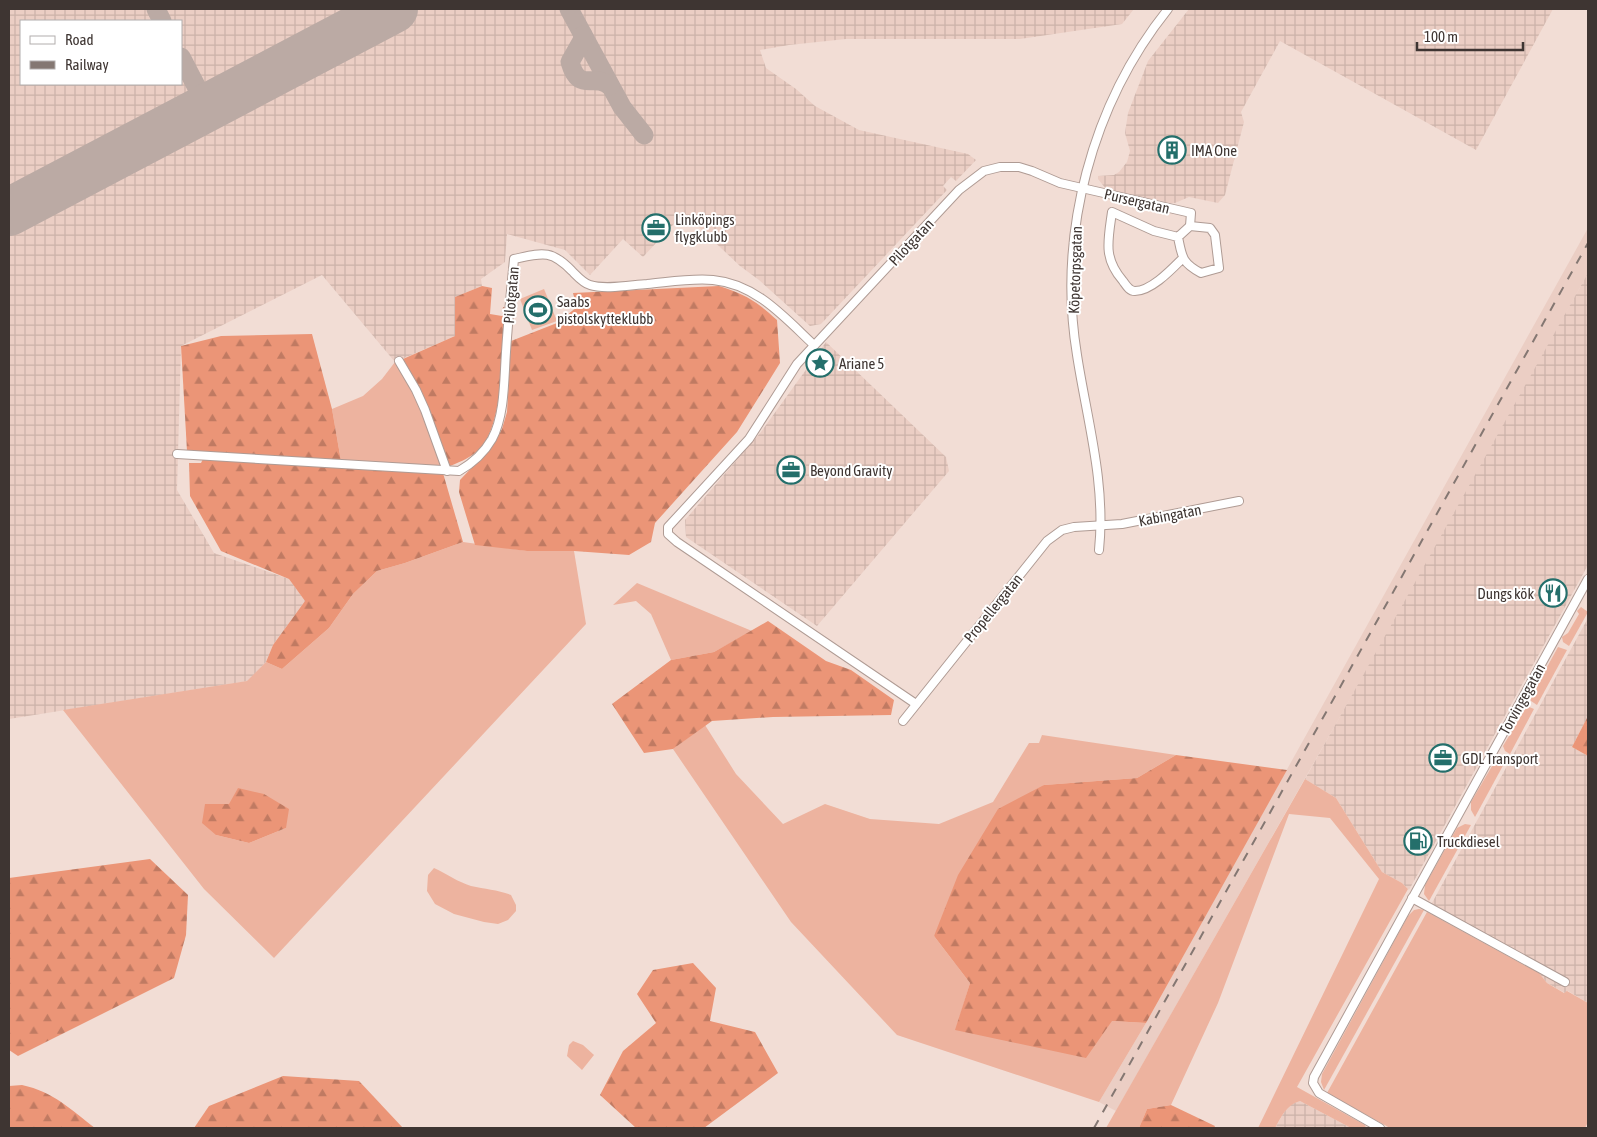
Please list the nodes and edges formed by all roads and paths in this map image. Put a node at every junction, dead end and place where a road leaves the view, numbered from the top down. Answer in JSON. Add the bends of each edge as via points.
{"nodes":[{"id":1,"x":1168,"y":9,"type":"edge"},
{"id":2,"x":1083,"y":188,"type":"junction"},
{"id":3,"x":1190,"y":226,"type":"junction"},
{"id":4,"x":1178,"y":237,"type":"junction"},
{"id":5,"x":1182,"y":259,"type":"junction"},
{"id":6,"x":814,"y":345,"type":"junction"},
{"id":7,"x":399,"y":360,"type":"dead end"},
{"id":8,"x":177,"y":454,"type":"dead end"},
{"id":9,"x":447,"y":471,"type":"junction"},
{"id":10,"x":1239,"y":501,"type":"dead end"},
{"id":11,"x":1101,"y":525,"type":"junction"},
{"id":12,"x":1099,"y":550,"type":"dead end"},
{"id":13,"x":1588,"y":579,"type":"edge"},
{"id":14,"x":916,"y":704,"type":"junction"},
{"id":15,"x":903,"y":721,"type":"dead end"},
{"id":16,"x":1412,"y":898,"type":"junction"},
{"id":17,"x":1565,"y":982,"type":"dead end"},
{"id":18,"x":1380,"y":1128,"type":"edge"}],
"edges":[{"from":1,"to":2,"type":"street","name":"Köpetorpsgatan","via":[[1147,37],[1118,88],[1097,140]]},
{"from":2,"to":3,"type":"street","name":"Pursergatan","via":[[1191,213]]},
{"from":2,"to":6,"type":"street","name":"Pilotgatan","via":[[1060,184],[1019,167],[984,171],[960,190]]},
{"from":2,"to":11,"type":"street","name":"Köpetorpsgatan","via":[[1072,256],[1072,304],[1077,354],[1096,457]]},
{"from":3,"to":4,"type":"street"},
{"from":3,"to":5,"type":"street","via":[[1210,228],[1215,235],[1219,268],[1201,273]]},
{"from":4,"to":5,"type":"street"},
{"from":4,"to":5,"type":"street","via":[[1154,231],[1112,212],[1108,253],[1116,272],[1130,290],[1136,291],[1152,284]]},
{"from":6,"to":9,"type":"street","name":"Pilotgatan","via":[[764,299],[732,285],[696,280],[601,287],[581,280],[555,256],[535,254],[514,259],[499,422],[483,453],[459,471]]},
{"from":6,"to":14,"type":"street","via":[[787,378],[748,439],[668,528],[668,534]]},
{"from":7,"to":9,"type":"street","via":[[416,390]]},
{"from":8,"to":9,"type":"street","name":"Pilotgatan"},
{"from":10,"to":11,"type":"street","name":"Kabingatan","via":[[1122,524]]},
{"from":11,"to":12,"type":"street","name":"Köpetorpsgatan"},
{"from":11,"to":14,"type":"street","name":"Propellergatan","via":[[1062,530],[1047,542]]},
{"from":13,"to":16,"type":"street","name":"Torvingegatan"},
{"from":14,"to":15,"type":"street","name":"Propellergatan"},
{"from":16,"to":17,"type":"street"},
{"from":16,"to":18,"type":"street","name":"Torvingegatan","via":[[1316,1071],[1313,1083],[1323,1096]]}]}
